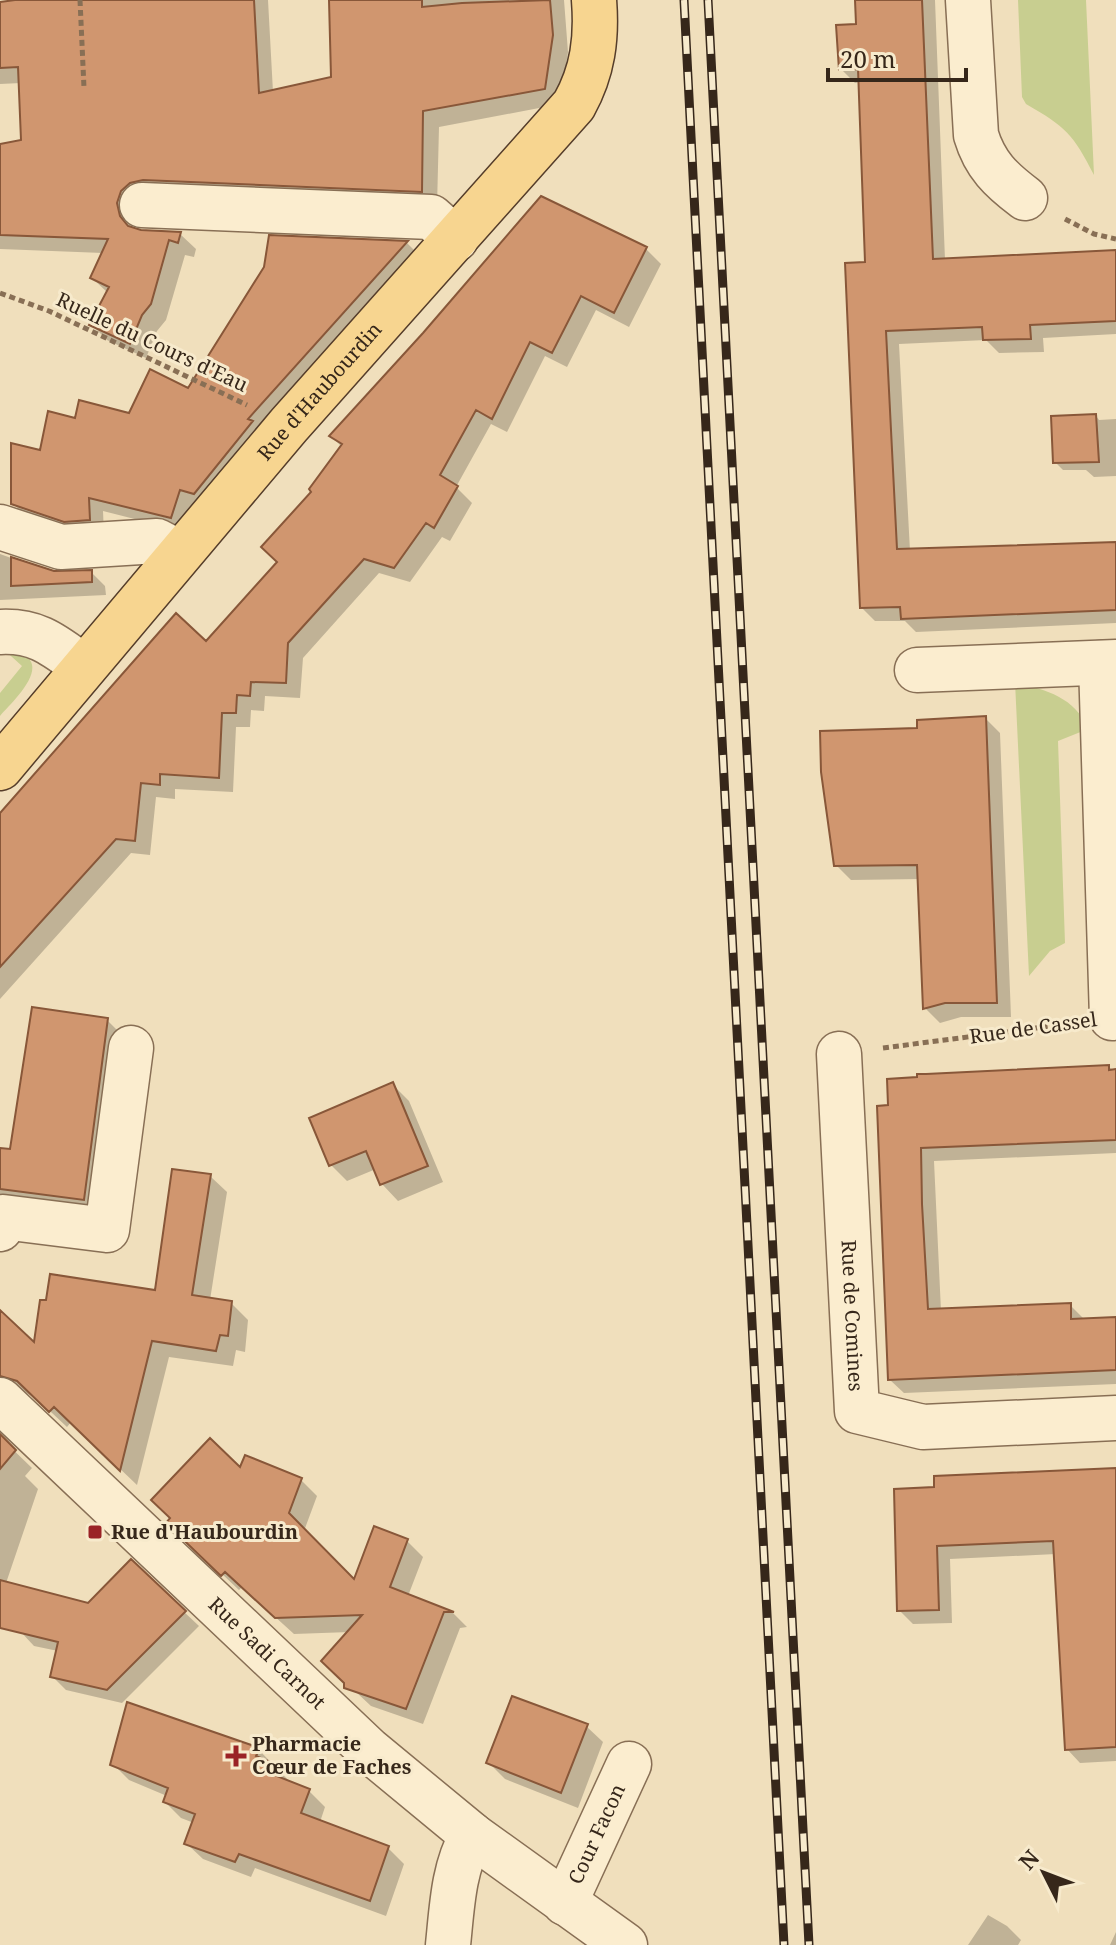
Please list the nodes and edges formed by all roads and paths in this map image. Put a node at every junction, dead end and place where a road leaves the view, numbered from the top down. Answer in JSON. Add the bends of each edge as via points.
{"nodes":[{"id":1,"x":80,"y":0,"type":"edge"},
{"id":2,"x":594,"y":0,"type":"edge"},
{"id":3,"x":968,"y":0,"type":"edge"},
{"id":4,"x":84,"y":88,"type":"dead end"},
{"id":5,"x":1025,"y":198,"type":"joint"},
{"id":6,"x":142,"y":205,"type":"dead end"},
{"id":7,"x":456,"y":239,"type":"junction"},
{"id":8,"x":1116,"y":239,"type":"edge"},
{"id":9,"x":0,"y":293,"type":"edge"},
{"id":10,"x":289,"y":425,"type":"junction"},
{"id":11,"x":0,"y":527,"type":"edge"},
{"id":12,"x":180,"y":553,"type":"junction"},
{"id":13,"x":0,"y":632,"type":"edge"},
{"id":14,"x":1109,"y":662,"type":"edge"},
{"id":15,"x":84,"y":667,"type":"junction"},
{"id":16,"x":917,"y":670,"type":"dead end"},
{"id":17,"x":0,"y":768,"type":"edge"},
{"id":18,"x":1112,"y":1018,"type":"joint"},
{"id":19,"x":131,"y":1048,"type":"dead end"},
{"id":20,"x":839,"y":1054,"type":"joint"},
{"id":21,"x":0,"y":1229,"type":"edge"},
{"id":22,"x":0,"y":1400,"type":"edge"},
{"id":23,"x":1116,"y":1418,"type":"edge"},
{"id":24,"x":629,"y":1764,"type":"dead end"},
{"id":25,"x":472,"y":1835,"type":"junction"},
{"id":26,"x":565,"y":1903,"type":"junction"},
{"id":27,"x":448,"y":1945,"type":"edge"},
{"id":28,"x":625,"y":1945,"type":"edge"}],
"edges":[{"from":1,"to":4,"type":"path"},
{"from":2,"to":7,"type":"main road","name":"Rue d'Haubourdin","via":[[592,63],[574,105]]},
{"from":3,"to":5,"type":"street","via":[[980,149],[993,172]]},
{"from":5,"to":8,"type":"path","via":[[1094,234]]},
{"from":6,"to":7,"type":"street","via":[[431,217]]},
{"from":7,"to":10,"type":"main road","name":"Rue d'Haubourdin"},
{"from":9,"to":10,"type":"path","name":"Ruelle du Cours d'Eau"},
{"from":10,"to":12,"type":"main road","name":"Rue d'Haubourdin"},
{"from":11,"to":12,"type":"street","via":[[61,547],[157,541]]},
{"from":12,"to":15,"type":"main road","name":"Rue d'Haubourdin"},
{"from":13,"to":15,"type":"street","via":[[42,637]]},
{"from":14,"to":16,"type":"street","name":"Rue de Cassel"},
{"from":14,"to":18,"type":"street","name":"Rue de Cassel"},
{"from":15,"to":17,"type":"main road","name":"Rue d'Haubourdin"},
{"from":18,"to":20,"type":"path","name":"Rue de Cassel"},
{"from":19,"to":21,"type":"street","via":[[107,1230],[3,1217]]},
{"from":20,"to":23,"type":"street","name":"Rue de Comines","via":[[857,1411],[923,1427]]},
{"from":22,"to":25,"type":"street","name":"Rue Sadi Carnot","via":[[369,1750]]},
{"from":24,"to":26,"type":"street","name":"Cour Facon"},
{"from":25,"to":26,"type":"street","name":"Rue Sadi Carnot"},
{"from":25,"to":27,"type":"street","via":[[457,1871]]},
{"from":26,"to":28,"type":"street","name":"Rue Sadi Carnot"}]}
